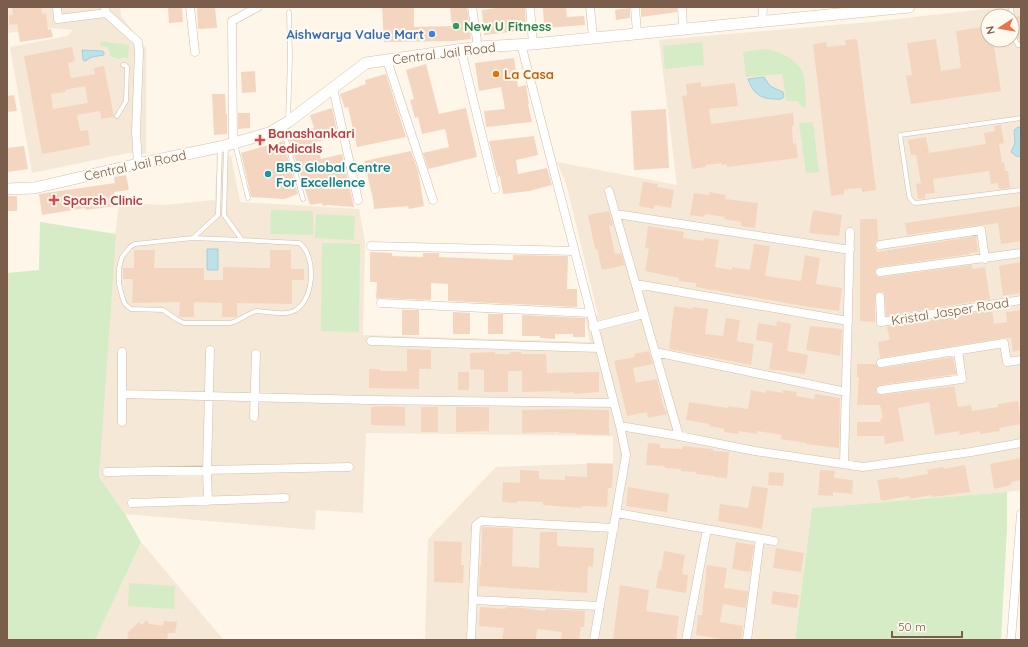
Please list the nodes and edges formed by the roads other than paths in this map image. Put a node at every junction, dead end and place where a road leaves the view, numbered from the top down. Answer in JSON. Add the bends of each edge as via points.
{"nodes":[{"id":1,"x":57,"y":7,"type":"edge"},
{"id":2,"x":190,"y":7,"type":"edge"},
{"id":3,"x":258,"y":7,"type":"edge"},
{"id":4,"x":472,"y":7,"type":"edge"},
{"id":5,"x":530,"y":7,"type":"edge"},
{"id":6,"x":590,"y":7,"type":"edge"},
{"id":7,"x":635,"y":7,"type":"edge"},
{"id":8,"x":682,"y":7,"type":"edge"},
{"id":9,"x":763,"y":7,"type":"edge"},
{"id":10,"x":909,"y":7,"type":"edge"},
{"id":11,"x":105,"y":10,"type":"edge"},
{"id":12,"x":861,"y":10,"type":"edge"},
{"id":13,"x":289,"y":12,"type":"dead end"},
{"id":14,"x":762,"y":22,"type":"junction"},
{"id":15,"x":683,"y":29,"type":"junction"},
{"id":16,"x":637,"y":33,"type":"junction"},
{"id":17,"x":593,"y":38,"type":"junction"},
{"id":18,"x":522,"y":44,"type":"junction"},
{"id":19,"x":533,"y":44,"type":"junction"},
{"id":20,"x":478,"y":47,"type":"junction"},
{"id":21,"x":461,"y":50,"type":"junction"},
{"id":22,"x":195,"y":52,"type":"dead end"},
{"id":23,"x":388,"y":60,"type":"junction"},
{"id":24,"x":123,"y":65,"type":"dead end"},
{"id":25,"x":333,"y":88,"type":"junction"},
{"id":26,"x":117,"y":116,"type":"dead end"},
{"id":27,"x":1021,"y":118,"type":"edge"},
{"id":28,"x":285,"y":124,"type":"junction"},
{"id":29,"x":229,"y":145,"type":"junction"},
{"id":30,"x":138,"y":164,"type":"junction"},
{"id":31,"x":7,"y":189,"type":"edge"},
{"id":32,"x":495,"y":189,"type":"dead end"},
{"id":33,"x":1021,"y":190,"type":"edge"},
{"id":34,"x":609,"y":191,"type":"dead end"},
{"id":35,"x":248,"y":198,"type":"dead end"},
{"id":36,"x":303,"y":198,"type":"dead end"},
{"id":37,"x":358,"y":200,"type":"dead end"},
{"id":38,"x":433,"y":200,"type":"dead end"},
{"id":39,"x":616,"y":214,"type":"junction"},
{"id":40,"x":218,"y":215,"type":"junction"},
{"id":41,"x":224,"y":215,"type":"junction"},
{"id":42,"x":850,"y":232,"type":"dead end"},
{"id":43,"x":193,"y":238,"type":"junction"},
{"id":44,"x":242,"y":240,"type":"junction"},
{"id":45,"x":880,"y":245,"type":"dead end"},
{"id":46,"x":371,"y":246,"type":"dead end"},
{"id":47,"x":850,"y":250,"type":"junction"},
{"id":48,"x":574,"y":251,"type":"junction"},
{"id":49,"x":1021,"y":253,"type":"edge"},
{"id":50,"x":985,"y":259,"type":"junction"},
{"id":51,"x":880,"y":272,"type":"dead end"},
{"id":52,"x":636,"y":284,"type":"junction"},
{"id":53,"x":880,"y":297,"type":"dead end"},
{"id":54,"x":1021,"y":300,"type":"edge"},
{"id":55,"x":381,"y":304,"type":"dead end"},
{"id":56,"x":590,"y":313,"type":"junction"},
{"id":57,"x":644,"y":314,"type":"junction"},
{"id":58,"x":848,"y":321,"type":"junction"},
{"id":59,"x":593,"y":326,"type":"junction"},
{"id":60,"x":371,"y":341,"type":"dead end"},
{"id":61,"x":599,"y":348,"type":"junction"},
{"id":62,"x":210,"y":350,"type":"dead end"},
{"id":63,"x":958,"y":351,"type":"junction"},
{"id":64,"x":122,"y":352,"type":"dead end"},
{"id":65,"x":655,"y":352,"type":"junction"},
{"id":66,"x":256,"y":354,"type":"dead end"},
{"id":67,"x":1021,"y":360,"type":"edge"},
{"id":68,"x":881,"y":363,"type":"dead end"},
{"id":69,"x":881,"y":390,"type":"dead end"},
{"id":70,"x":846,"y":392,"type":"junction"},
{"id":71,"x":122,"y":394,"type":"junction"},
{"id":72,"x":209,"y":396,"type":"junction"},
{"id":73,"x":255,"y":398,"type":"junction"},
{"id":74,"x":614,"y":403,"type":"junction"},
{"id":75,"x":254,"y":417,"type":"dead end"},
{"id":76,"x":122,"y":422,"type":"dead end"},
{"id":77,"x":620,"y":426,"type":"junction"},
{"id":78,"x":679,"y":436,"type":"junction"},
{"id":79,"x":1021,"y":443,"type":"edge"},
{"id":80,"x":844,"y":464,"type":"junction"},
{"id":81,"x":349,"y":467,"type":"dead end"},
{"id":82,"x":207,"y":470,"type":"junction"},
{"id":83,"x":107,"y":472,"type":"dead end"},
{"id":84,"x":285,"y":498,"type":"dead end"},
{"id":85,"x":208,"y":500,"type":"junction"},
{"id":86,"x":132,"y":503,"type":"dead end"},
{"id":87,"x":617,"y":513,"type":"junction"},
{"id":88,"x":1021,"y":514,"type":"edge"},
{"id":89,"x":614,"y":528,"type":"junction"},
{"id":90,"x":708,"y":529,"type":"junction"},
{"id":91,"x":760,"y":539,"type":"junction"},
{"id":92,"x":774,"y":541,"type":"dead end"},
{"id":93,"x":473,"y":600,"type":"junction"},
{"id":94,"x":600,"y":606,"type":"junction"},
{"id":95,"x":471,"y":640,"type":"edge"},
{"id":96,"x":594,"y":640,"type":"edge"},
{"id":97,"x":686,"y":640,"type":"edge"},
{"id":98,"x":747,"y":640,"type":"edge"},
{"id":99,"x":1011,"y":640,"type":"edge"}],
"edges":[{"from":1,"to":11,"type":"street","via":[[58,19]]},
{"from":2,"to":22,"type":"street"},
{"from":3,"to":29,"type":"street","via":[[232,21]]},
{"from":4,"to":20,"type":"street"},
{"from":5,"to":19,"type":"street"},
{"from":6,"to":17,"type":"street"},
{"from":7,"to":16,"type":"street"},
{"from":8,"to":15,"type":"street"},
{"from":9,"to":14,"type":"street"},
{"from":10,"to":12,"type":"main road","name":"Central Jail Road"},
{"from":11,"to":30,"type":"street","via":[[138,42]]},
{"from":12,"to":14,"type":"main road","name":"Central Jail Road"},
{"from":13,"to":28,"type":"lane","via":[[290,58]]},
{"from":14,"to":15,"type":"main road","name":"Central Jail Road"},
{"from":15,"to":16,"type":"main road","name":"Central Jail Road"},
{"from":16,"to":17,"type":"main road","name":"Central Jail Road"},
{"from":17,"to":19,"type":"main road","name":"Central Jail Road"},
{"from":18,"to":19,"type":"main road","name":"Central Jail Road"},
{"from":18,"to":20,"type":"main road","name":"Central Jail Road"},
{"from":18,"to":48,"type":"street"},
{"from":20,"to":21,"type":"main road","name":"Central Jail Road"},
{"from":21,"to":23,"type":"main road","name":"Central Jail Road"},
{"from":21,"to":32,"type":"street"},
{"from":23,"to":25,"type":"main road","name":"Central Jail Road","via":[[366,63]]},
{"from":23,"to":38,"type":"street"},
{"from":24,"to":26,"type":"lane","via":[[127,67],[126,101]]},
{"from":25,"to":28,"type":"main road","name":"Central Jail Road"},
{"from":25,"to":37,"type":"street"},
{"from":27,"to":33,"type":"lane","via":[[900,135],[909,195],[913,202]]},
{"from":28,"to":29,"type":"main road","name":"Central Jail Road","via":[[269,133]]},
{"from":28,"to":36,"type":"lane"},
{"from":29,"to":30,"type":"main road","name":"Central Jail Road"},
{"from":29,"to":35,"type":"lane"},
{"from":29,"to":40,"type":"lane"},
{"from":29,"to":41,"type":"lane"},
{"from":30,"to":31,"type":"main road","name":"Central Jail Road","via":[[34,188]]},
{"from":34,"to":39,"type":"street"},
{"from":39,"to":47,"type":"street"},
{"from":39,"to":52,"type":"street"},
{"from":40,"to":41,"type":"lane"},
{"from":40,"to":43,"type":"lane"},
{"from":41,"to":44,"type":"lane"},
{"from":42,"to":47,"type":"street"},
{"from":43,"to":44,"type":"lane"},
{"from":43,"to":44,"type":"lane","via":[[135,244],[130,247],[122,257],[120,268],[119,284],[125,304],[131,309],[163,310],[184,323],[230,323],[253,312],[287,313],[303,304],[311,282],[311,263],[302,245]]},
{"from":45,"to":50,"type":"street","via":[[981,230]]},
{"from":46,"to":48,"type":"street"},
{"from":47,"to":58,"type":"street"},
{"from":48,"to":56,"type":"street"},
{"from":49,"to":50,"type":"street"},
{"from":50,"to":51,"type":"street"},
{"from":52,"to":57,"type":"street"},
{"from":52,"to":58,"type":"street"},
{"from":53,"to":54,"type":"street","name":"Kristal Jasper Road","via":[[880,322]]},
{"from":55,"to":56,"type":"street"},
{"from":56,"to":59,"type":"street"},
{"from":57,"to":59,"type":"street"},
{"from":57,"to":65,"type":"street"},
{"from":58,"to":70,"type":"street"},
{"from":59,"to":61,"type":"street"},
{"from":60,"to":61,"type":"street"},
{"from":61,"to":74,"type":"street"},
{"from":62,"to":72,"type":"street"},
{"from":63,"to":67,"type":"street","via":[[1004,343],[1007,362]]},
{"from":63,"to":68,"type":"street"},
{"from":63,"to":69,"type":"street","via":[[962,379]]},
{"from":64,"to":71,"type":"street"},
{"from":65,"to":70,"type":"street"},
{"from":65,"to":78,"type":"street"},
{"from":66,"to":73,"type":"street"},
{"from":70,"to":80,"type":"street"},
{"from":71,"to":72,"type":"street"},
{"from":71,"to":76,"type":"street"},
{"from":72,"to":73,"type":"street"},
{"from":72,"to":82,"type":"street"},
{"from":73,"to":74,"type":"street"},
{"from":73,"to":75,"type":"street"},
{"from":74,"to":77,"type":"street"},
{"from":77,"to":78,"type":"street"},
{"from":77,"to":87,"type":"street","via":[[626,455]]},
{"from":78,"to":80,"type":"street","via":[[755,451]]},
{"from":79,"to":80,"type":"street","via":[[863,467]]},
{"from":81,"to":82,"type":"street"},
{"from":82,"to":83,"type":"street"},
{"from":82,"to":85,"type":"street"},
{"from":84,"to":85,"type":"street"},
{"from":85,"to":86,"type":"street"},
{"from":87,"to":89,"type":"street"},
{"from":87,"to":90,"type":"street"},
{"from":88,"to":99,"type":"street"},
{"from":89,"to":93,"type":"street","via":[[481,521],[476,525]]},
{"from":89,"to":94,"type":"street"},
{"from":90,"to":91,"type":"street"},
{"from":90,"to":97,"type":"street"},
{"from":91,"to":92,"type":"street"},
{"from":91,"to":98,"type":"street"},
{"from":93,"to":94,"type":"street"},
{"from":93,"to":95,"type":"street"},
{"from":94,"to":96,"type":"street"}]}
